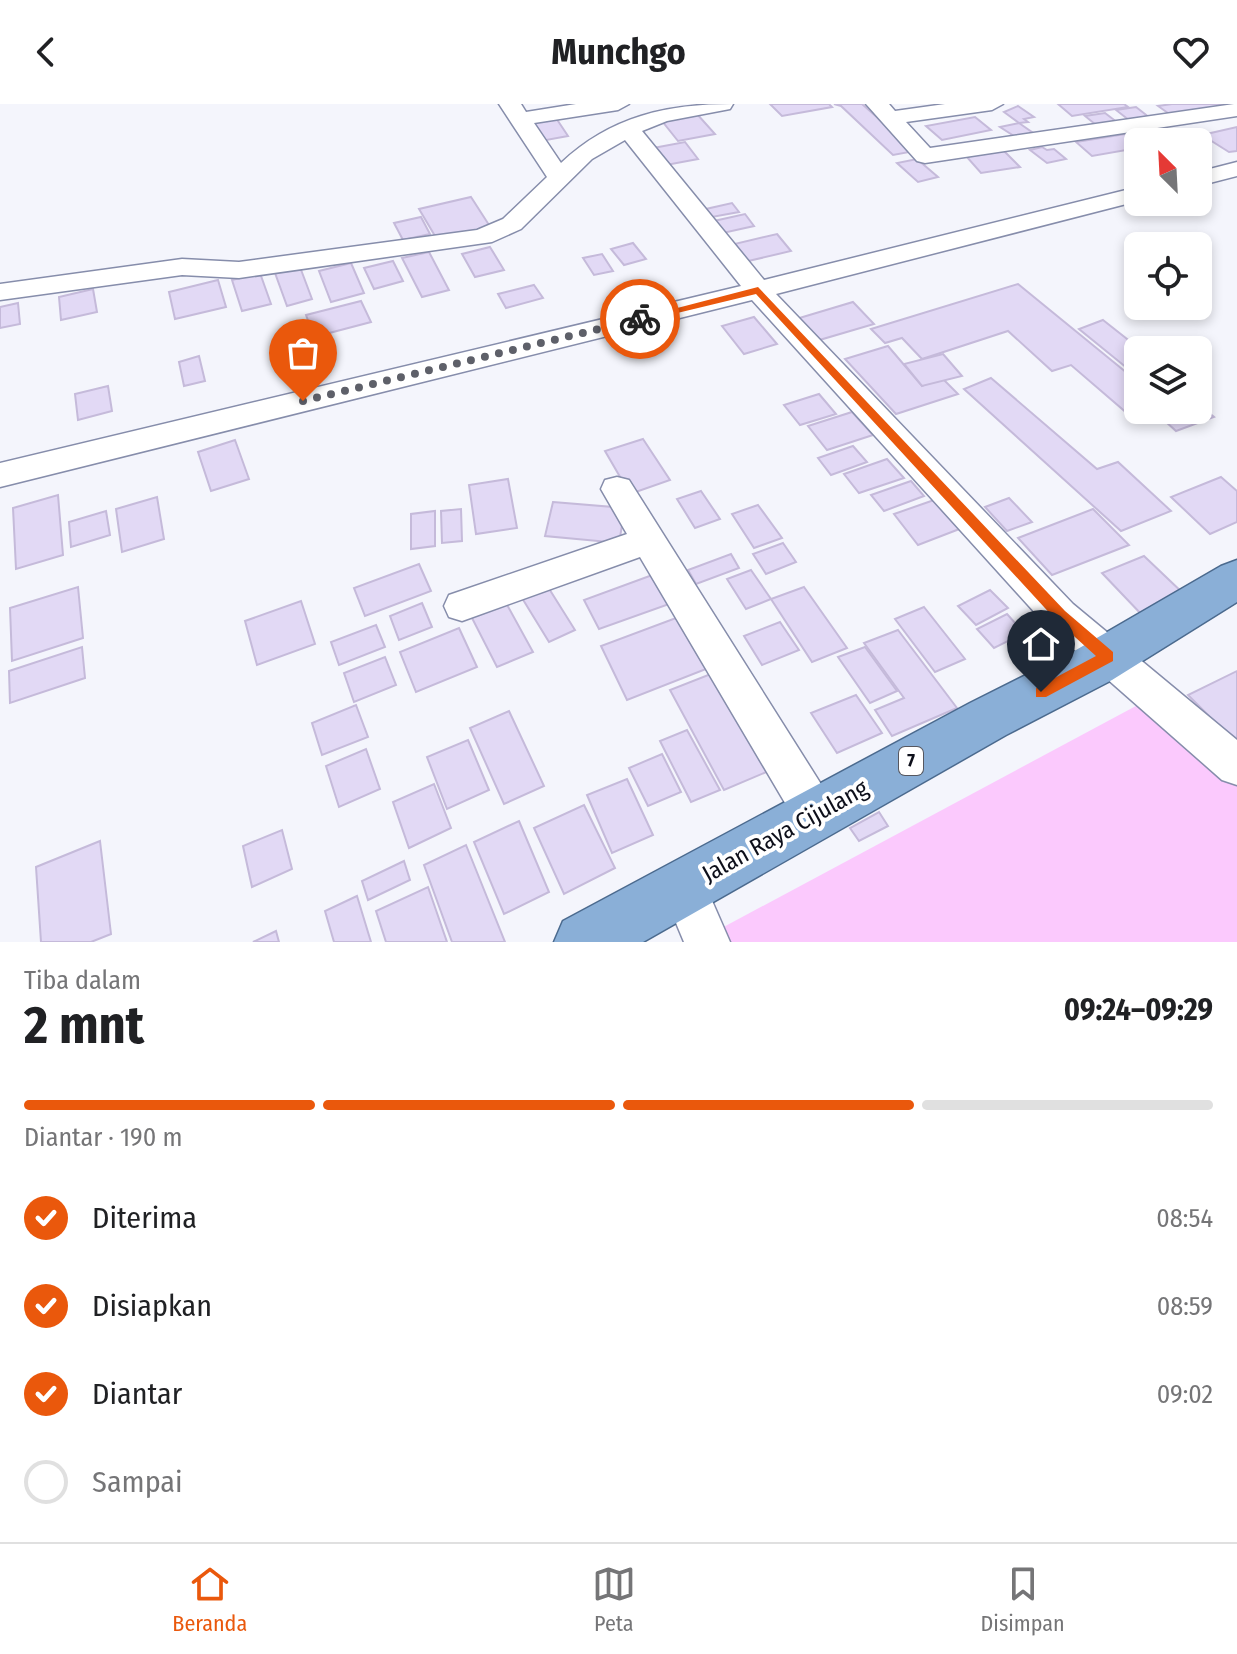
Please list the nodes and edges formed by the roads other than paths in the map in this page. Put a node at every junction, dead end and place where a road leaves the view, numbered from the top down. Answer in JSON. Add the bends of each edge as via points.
{"nodes":[{"id":1,"x":722,"y":104,"type":"edge"},
{"id":2,"x":992,"y":104,"type":"edge"},
{"id":3,"x":1132,"y":104,"type":"edge"},
{"id":4,"x":1237,"y":110,"type":"edge"},
{"id":5,"x":515,"y":111,"type":"edge"},
{"id":6,"x":884,"y":111,"type":"edge"},
{"id":7,"x":624,"y":116,"type":"edge"},
{"id":8,"x":1155,"y":121,"type":"junction"},
{"id":9,"x":1237,"y":169,"type":"edge"},
{"id":10,"x":1212,"y":175,"type":"edge"},
{"id":11,"x":559,"y":178,"type":"junction"},
{"id":12,"x":1124,"y":198,"type":"edge"},
{"id":13,"x":758,"y":290,"type":"junction"},
{"id":14,"x":0,"y":292,"type":"edge"},
{"id":15,"x":0,"y":475,"type":"edge"},
{"id":16,"x":617,"y":489,"type":"dead end"},
{"id":17,"x":648,"y":540,"type":"junction"},
{"id":18,"x":1237,"y":579,"type":"edge"},
{"id":19,"x":462,"y":606,"type":"dead end"},
{"id":20,"x":1108,"y":657,"type":"junction"},
{"id":21,"x":1237,"y":766,"type":"edge"},
{"id":22,"x":816,"y":815,"type":"junction"},
{"id":23,"x":683,"y":887,"type":"junction"},
{"id":24,"x":584,"y":942,"type":"edge"},
{"id":25,"x":707,"y":942,"type":"edge"}],
"edges":[{"from":1,"to":7,"type":"street"},
{"from":2,"to":6,"type":"street"},
{"from":3,"to":8,"type":"street"},
{"from":4,"to":8,"type":"street"},
{"from":5,"to":7,"type":"street"},
{"from":5,"to":11,"type":"street"},
{"from":6,"to":8,"type":"street","via":[[925,156]]},
{"from":7,"to":11,"type":"street"},
{"from":7,"to":13,"type":"street"},
{"from":9,"to":10,"type":"street"},
{"from":11,"to":14,"type":"street","via":[[512,224],[483,237],[239,270],[182,267]]},
{"from":12,"to":13,"type":"street"},
{"from":13,"to":15,"type":"street"},
{"from":13,"to":20,"type":"street","via":[[1060,615]]},
{"from":16,"to":17,"type":"street"},
{"from":17,"to":19,"type":"street"},
{"from":17,"to":22,"type":"street"},
{"from":18,"to":20,"type":"highway","name":"Jalan Raya Cijulang","number":"7"},
{"from":20,"to":21,"type":"street"},
{"from":20,"to":22,"type":"highway","name":"Jalan Raya Cijulang","number":"7"},
{"from":22,"to":23,"type":"highway","name":"Jalan Raya Cijulang","number":"7"},
{"from":23,"to":24,"type":"highway","name":"Jalan Raya Cijulang","number":"7"},
{"from":23,"to":25,"type":"street"}]}
